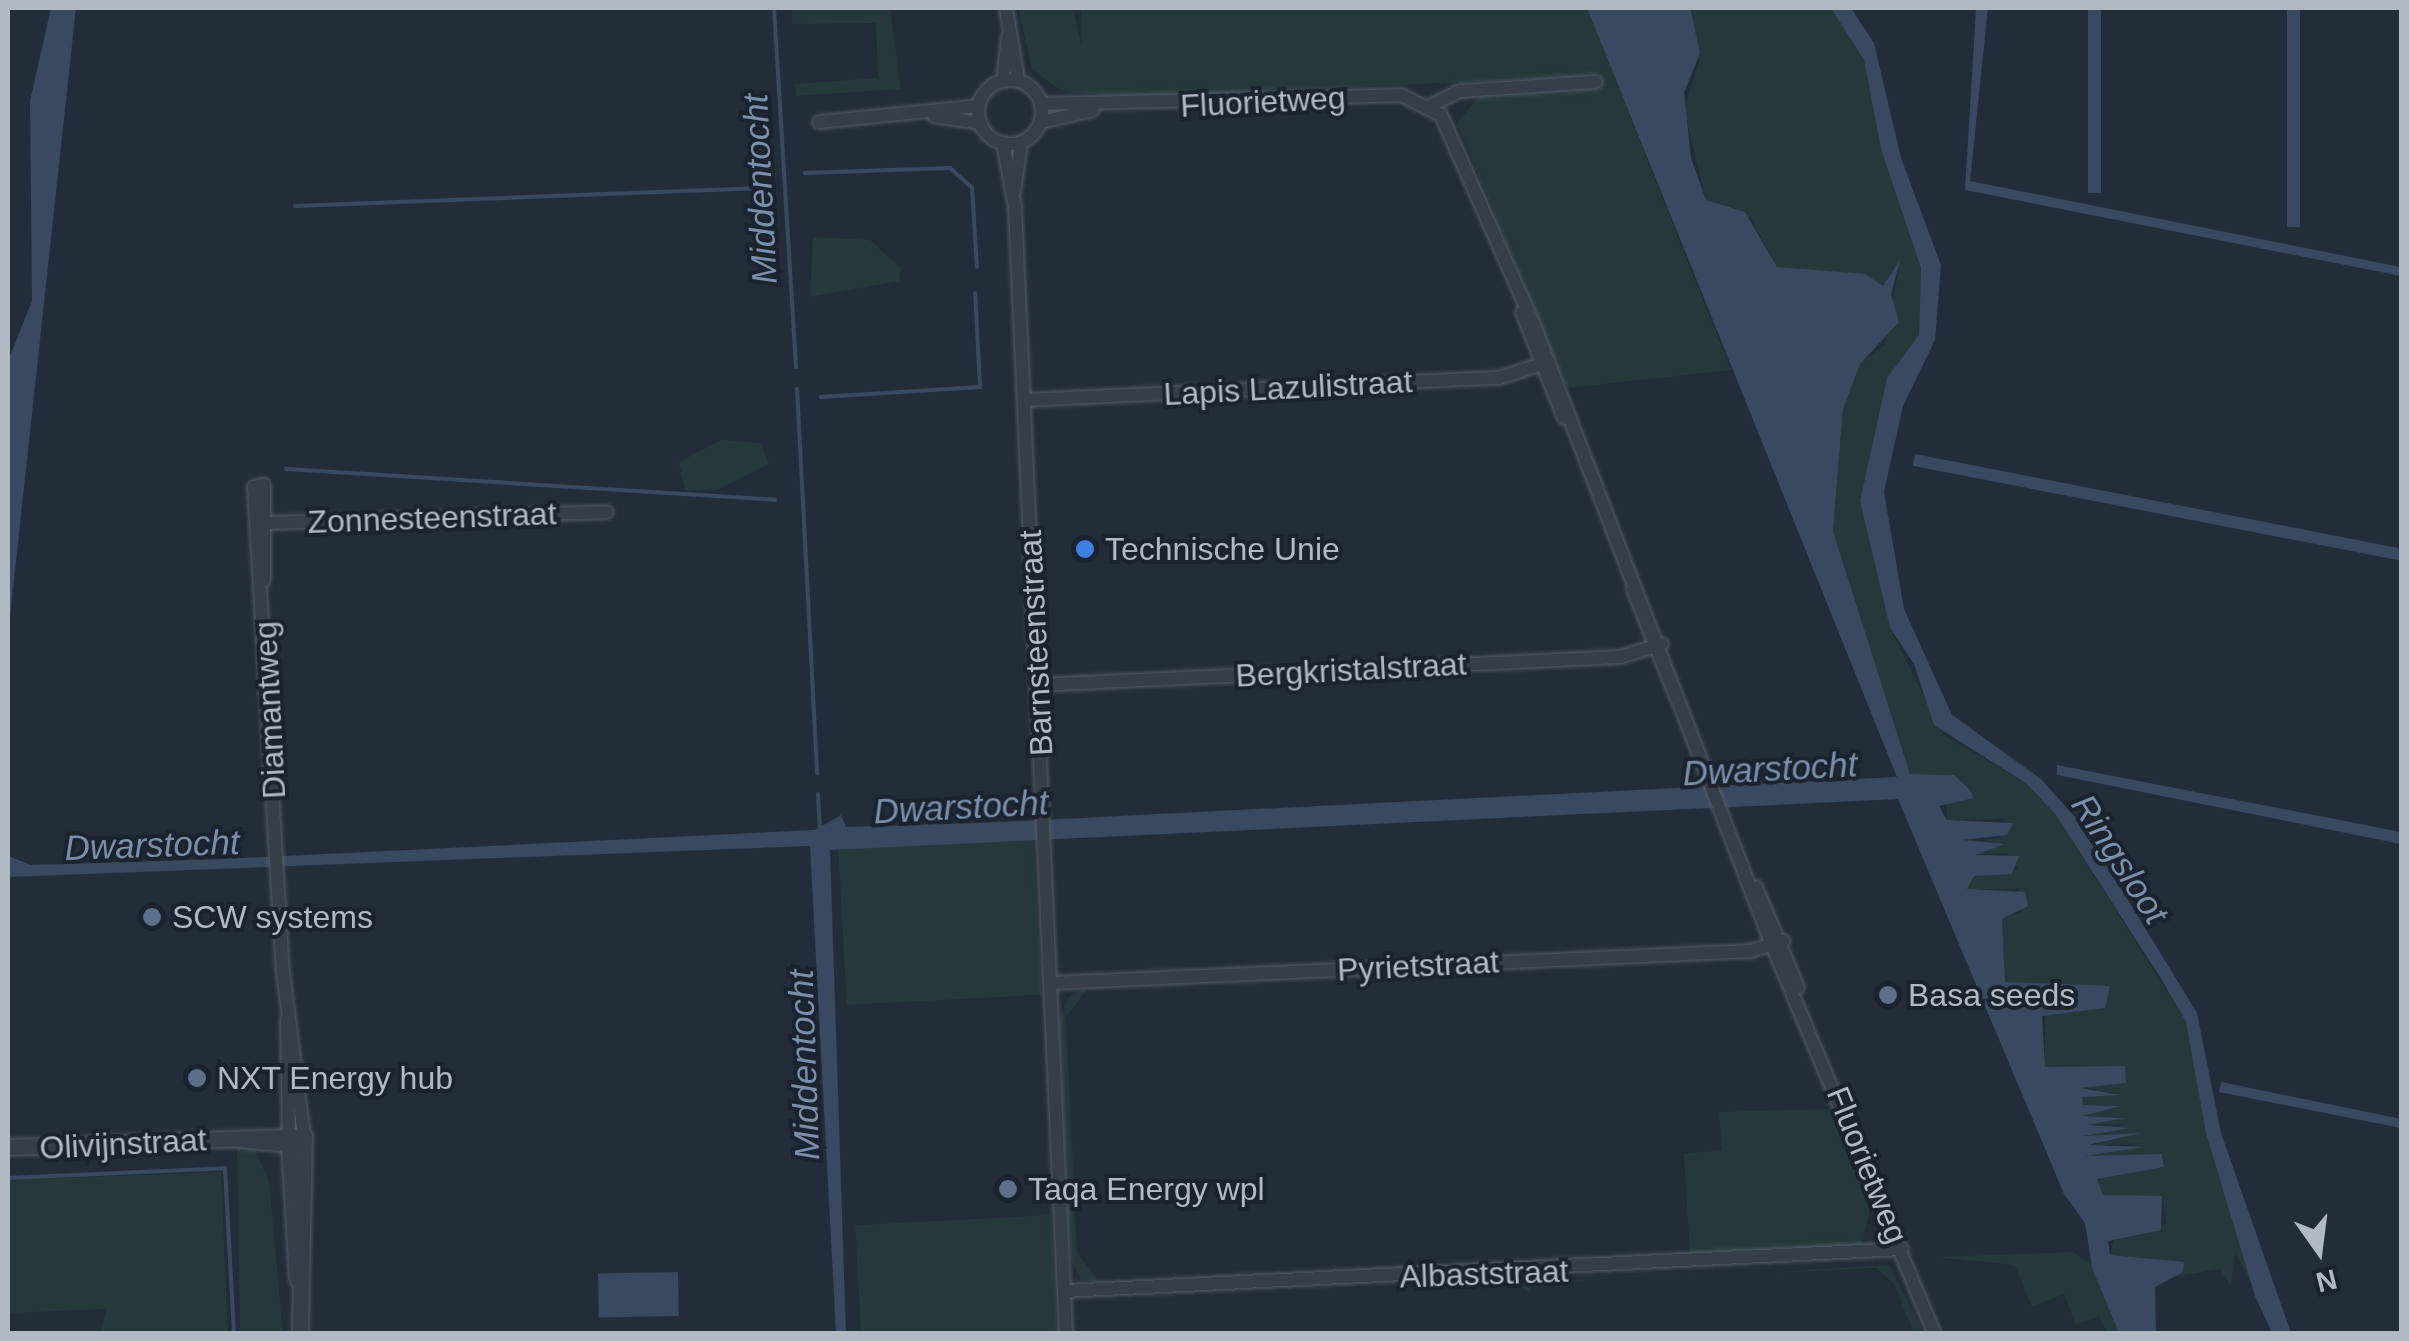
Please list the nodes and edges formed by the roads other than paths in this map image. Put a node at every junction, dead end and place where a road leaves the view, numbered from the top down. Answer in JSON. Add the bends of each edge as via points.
{"nodes":[{"id":1,"x":1006,"y":8,"type":"edge"},
{"id":2,"x":1008,"y":37,"type":"junction"},
{"id":3,"x":1003,"y":80,"type":"junction"},
{"id":4,"x":1018,"y":80,"type":"junction"},
{"id":5,"x":1596,"y":82,"type":"dead end"},
{"id":6,"x":1042,"y":104,"type":"junction"},
{"id":7,"x":978,"y":106,"type":"junction"},
{"id":8,"x":1430,"y":106,"type":"junction"},
{"id":9,"x":1093,"y":110,"type":"junction"},
{"id":10,"x":934,"y":116,"type":"junction"},
{"id":11,"x":820,"y":122,"type":"dead end"},
{"id":12,"x":1041,"y":122,"type":"junction"},
{"id":13,"x":980,"y":123,"type":"junction"},
{"id":14,"x":1020,"y":143,"type":"junction"},
{"id":15,"x":1003,"y":144,"type":"junction"},
{"id":16,"x":1014,"y":192,"type":"junction"},
{"id":17,"x":1544,"y":364,"type":"junction"},
{"id":18,"x":1025,"y":400,"type":"junction"},
{"id":19,"x":608,"y":512,"type":"dead end"},
{"id":20,"x":263,"y":523,"type":"joint"},
{"id":21,"x":1657,"y":646,"type":"junction"},
{"id":22,"x":1038,"y":685,"type":"junction"},
{"id":23,"x":1778,"y":943,"type":"junction"},
{"id":24,"x":1051,"y":983,"type":"junction"},
{"id":25,"x":287,"y":1020,"type":"junction"},
{"id":26,"x":304,"y":1136,"type":"junction"},
{"id":27,"x":288,"y":1137,"type":"junction"},
{"id":28,"x":8,"y":1146,"type":"edge"},
{"id":29,"x":1902,"y":1250,"type":"junction"},
{"id":30,"x":299,"y":1283,"type":"junction"},
{"id":31,"x":1064,"y":1291,"type":"junction"},
{"id":32,"x":300,"y":1334,"type":"edge"},
{"id":33,"x":1066,"y":1334,"type":"edge"},
{"id":34,"x":1935,"y":1334,"type":"edge"}],
"edges":[{"from":1,"to":2,"type":"street"},
{"from":2,"to":3,"type":"street"},
{"from":2,"to":4,"type":"street"},
{"from":3,"to":4,"type":"street"},
{"from":3,"to":7,"type":"street"},
{"from":4,"to":6,"type":"street"},
{"from":5,"to":8,"type":"street","via":[[1460,91]]},
{"from":6,"to":9,"type":"street","name":"Fluorietweg"},
{"from":6,"to":12,"type":"street"},
{"from":7,"to":10,"type":"street"},
{"from":7,"to":13,"type":"street"},
{"from":8,"to":9,"type":"street","name":"Fluorietweg","via":[[1401,95]]},
{"from":8,"to":17,"type":"street","name":"Fluorietweg","via":[[1448,126]]},
{"from":9,"to":12,"type":"street","name":"Fluorietweg"},
{"from":10,"to":11,"type":"street"},
{"from":10,"to":13,"type":"street"},
{"from":12,"to":14,"type":"street"},
{"from":13,"to":15,"type":"street"},
{"from":14,"to":15,"type":"street"},
{"from":14,"to":16,"type":"street","name":"Barnsteenstraat"},
{"from":15,"to":16,"type":"street","name":"Barnsteenstraat"},
{"from":16,"to":18,"type":"street","name":"Barnsteenstraat"},
{"from":17,"to":18,"type":"street","name":"Lapis Lazulistraat","via":[[1499,378]]},
{"from":17,"to":21,"type":"street","name":"Fluorietweg"},
{"from":18,"to":22,"type":"street","name":"Barnsteenstraat"},
{"from":19,"to":20,"type":"street","name":"Zonnesteenstraat"},
{"from":20,"to":25,"type":"street","name":"Diamantweg"},
{"from":21,"to":22,"type":"street","name":"Bergkristalstraat","via":[[1620,657]]},
{"from":21,"to":23,"type":"street","name":"Fluorietweg"},
{"from":22,"to":24,"type":"street","name":"Barnsteenstraat"},
{"from":23,"to":24,"type":"street","name":"Pyrietstraat"},
{"from":23,"to":29,"type":"street","name":"Fluorietweg"},
{"from":24,"to":31,"type":"street","name":"Barnsteenstraat"},
{"from":25,"to":26,"type":"street","name":"Diamantweg"},
{"from":25,"to":27,"type":"street","name":"Diamantweg"},
{"from":26,"to":27,"type":"street","name":"Olivijnstraat"},
{"from":26,"to":30,"type":"street","name":"Diamantweg"},
{"from":27,"to":28,"type":"street","name":"Olivijnstraat"},
{"from":27,"to":30,"type":"street","name":"Diamantweg"},
{"from":29,"to":31,"type":"street","name":"Albaststraat"},
{"from":29,"to":34,"type":"street","name":"Fluorietweg"},
{"from":30,"to":32,"type":"street","name":"Diamantweg"},
{"from":31,"to":33,"type":"street","name":"Barnsteenstraat"}]}
